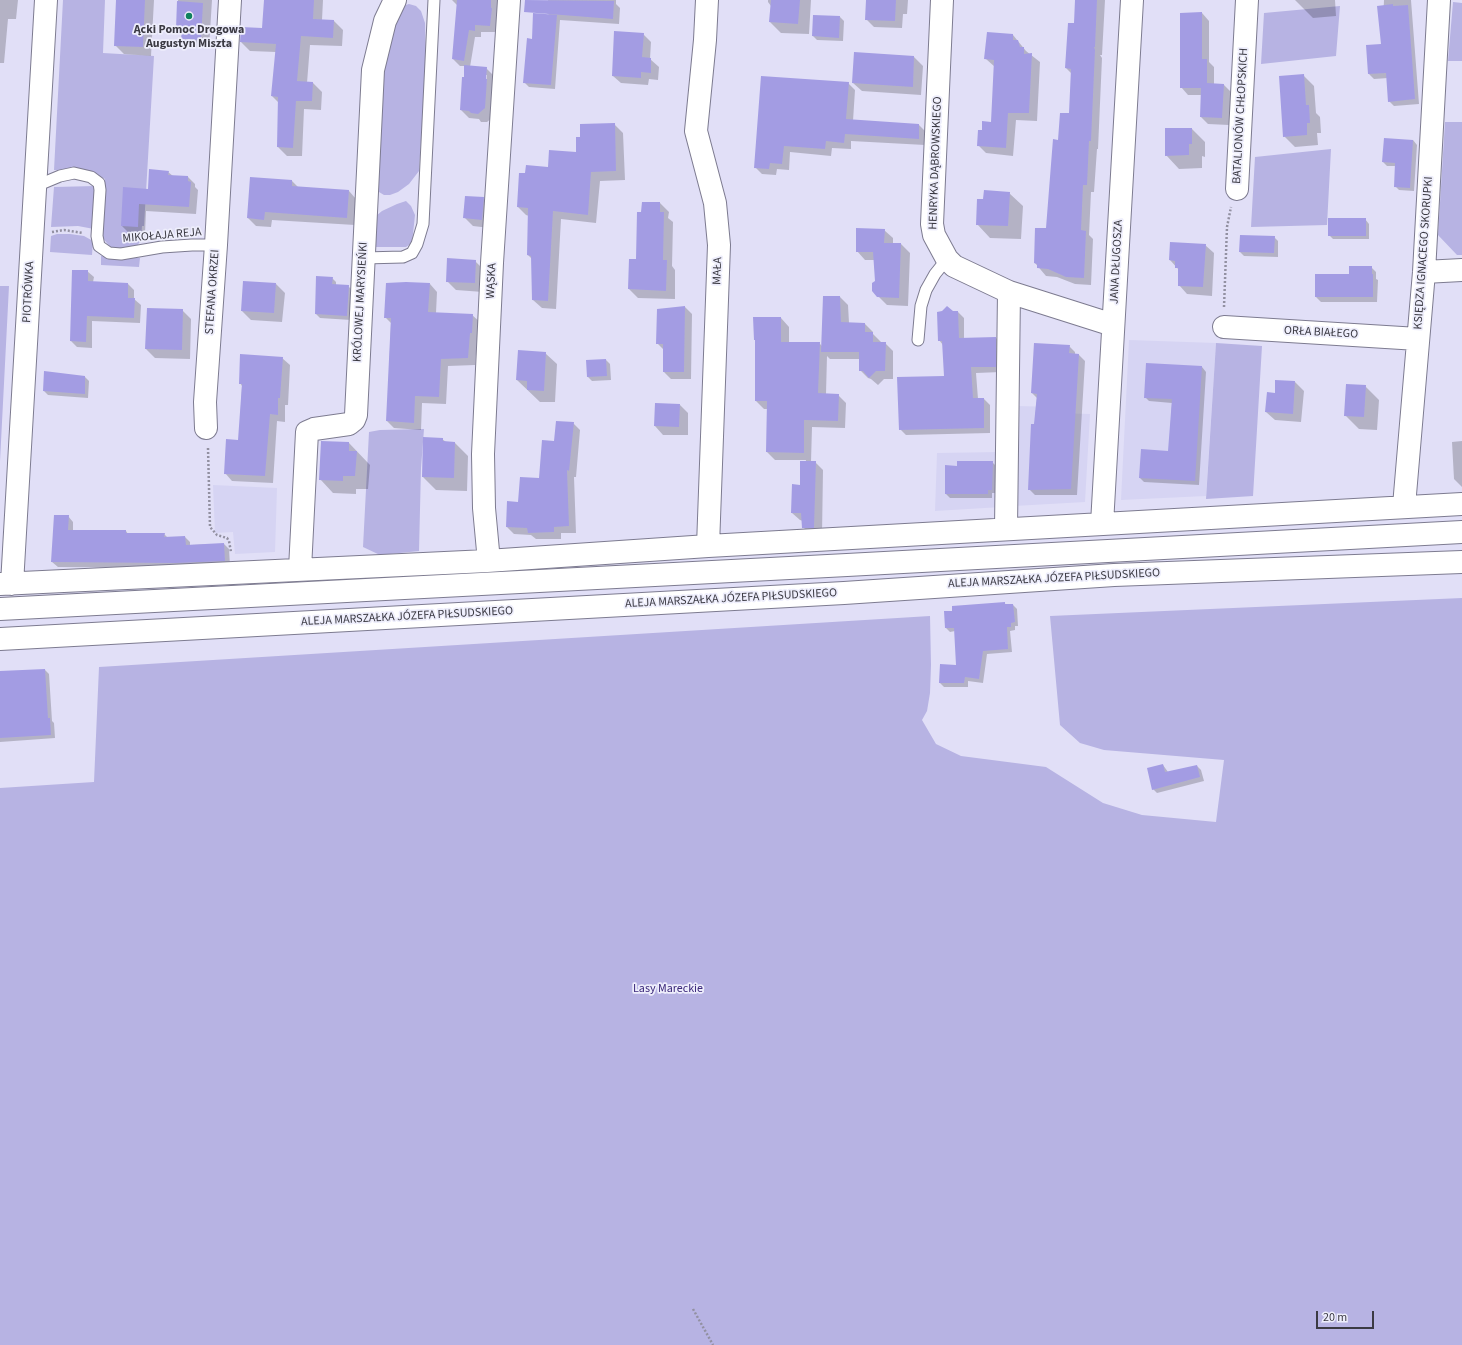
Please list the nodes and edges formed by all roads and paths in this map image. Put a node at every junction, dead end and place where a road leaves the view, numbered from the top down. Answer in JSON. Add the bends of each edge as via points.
{"nodes":[{"id":1,"x":46,"y":0,"type":"edge"},
{"id":2,"x":230,"y":0,"type":"edge"},
{"id":3,"x":395,"y":0,"type":"edge"},
{"id":4,"x":434,"y":0,"type":"edge"},
{"id":5,"x":509,"y":0,"type":"edge"},
{"id":6,"x":707,"y":0,"type":"edge"},
{"id":7,"x":942,"y":0,"type":"edge"},
{"id":8,"x":1132,"y":0,"type":"edge"},
{"id":9,"x":1247,"y":0,"type":"edge"},
{"id":10,"x":1439,"y":0,"type":"edge"},
{"id":11,"x":36,"y":186,"type":"junction"},
{"id":12,"x":1237,"y":189,"type":"joint"},
{"id":13,"x":33,"y":234,"type":"junction"},
{"id":14,"x":97,"y":236,"type":"junction"},
{"id":15,"x":216,"y":245,"type":"junction"},
{"id":16,"x":364,"y":258,"type":"junction"},
{"id":17,"x":947,"y":259,"type":"junction"},
{"id":18,"x":1462,"y":270,"type":"edge"},
{"id":19,"x":1424,"y":272,"type":"junction"},
{"id":20,"x":1009,"y":292,"type":"junction"},
{"id":21,"x":1113,"y":325,"type":"junction"},
{"id":22,"x":1224,"y":327,"type":"joint"},
{"id":23,"x":1418,"y":339,"type":"junction"},
{"id":24,"x":918,"y":340,"type":"dead end"},
{"id":25,"x":206,"y":428,"type":"joint"},
{"id":26,"x":1462,"y":504,"type":"edge"},
{"id":27,"x":1404,"y":506,"type":"junction"},
{"id":28,"x":1102,"y":524,"type":"junction"},
{"id":29,"x":1006,"y":528,"type":"junction"},
{"id":30,"x":1462,"y":532,"type":"edge"},
{"id":31,"x":708,"y":546,"type":"junction"},
{"id":32,"x":487,"y":561,"type":"junction"},
{"id":33,"x":1462,"y":562,"type":"edge"},
{"id":34,"x":300,"y":570,"type":"junction"},
{"id":35,"x":231,"y":573,"type":"junction"},
{"id":36,"x":6,"y":584,"type":"edge"},
{"id":37,"x":0,"y":609,"type":"edge"},
{"id":38,"x":0,"y":639,"type":"edge"},
{"id":39,"x":693,"y":1309,"type":"dead end"},
{"id":40,"x":713,"y":1345,"type":"edge"}],
"edges":[{"from":1,"to":11,"type":"street","name":"PIOTRÓWKA"},
{"from":2,"to":15,"type":"street","name":"STEFANA OKRZEI"},
{"from":3,"to":16,"type":"street","name":"KRÓLOWEJ MARYSIEŃKI","via":[[385,21],[373,70]]},
{"from":4,"to":16,"type":"lane","via":[[422,224],[417,244],[412,253],[403,257]]},
{"from":5,"to":32,"type":"street","name":"WĄSKA","via":[[483,454]]},
{"from":6,"to":31,"type":"street","name":"MAŁA","via":[[696,131],[715,203],[719,245]]},
{"from":7,"to":17,"type":"street","name":"HENRYKA DĄBROWSKIEGO","via":[[932,224],[934,235]]},
{"from":8,"to":21,"type":"street","name":"JANA DŁUGOSZA"},
{"from":9,"to":12,"type":"street","name":"BATALIONÓW CHŁOPSKICH"},
{"from":10,"to":19,"type":"street","name":"KSIĘDZA IGNACEGO SKORUPKI"},
{"from":11,"to":13,"type":"street","name":"PIOTRÓWKA"},
{"from":11,"to":14,"type":"lane","via":[[74,173],[91,177],[99,183]]},
{"from":12,"to":22,"type":"path","name":"BATALIONÓW CHŁOPSKICH","via":[[1227,227]]},
{"from":13,"to":14,"type":"path","via":[[64,230]]},
{"from":13,"to":36,"type":"street","name":"PIOTRÓWKA"},
{"from":14,"to":15,"type":"lane","name":"MIKOŁAJA REJA","via":[[102,249],[109,253],[121,254],[162,247]]},
{"from":15,"to":25,"type":"street","name":"STEFANA OKRZEI","via":[[205,402]]},
{"from":16,"to":34,"type":"street","name":"KRÓLOWEJ MARYSIEŃKI","via":[[356,416],[349,424],[307,432]]},
{"from":17,"to":20,"type":"street","via":[[954,266]]},
{"from":17,"to":24,"type":"lane","via":[[926,290],[921,306]]},
{"from":18,"to":19,"type":"street"},
{"from":19,"to":23,"type":"street","name":"KSIĘDZA IGNACEGO SKORUPKI"},
{"from":20,"to":21,"type":"street"},
{"from":20,"to":29,"type":"street"},
{"from":21,"to":28,"type":"street","name":"JANA DŁUGOSZA"},
{"from":22,"to":23,"type":"street","name":"ORŁA BIAŁEGO"},
{"from":23,"to":27,"type":"street","name":"KSIĘDZA IGNACEGO SKORUPKI"},
{"from":25,"to":35,"type":"path","via":[[210,528],[229,541]]},
{"from":26,"to":27,"type":"street"},
{"from":27,"to":28,"type":"street"},
{"from":28,"to":29,"type":"street"},
{"from":29,"to":31,"type":"street"},
{"from":30,"to":37,"type":"street","name":"ALEJA MARSZAŁKA JÓZEFA PIŁSUDSKIEGO"},
{"from":31,"to":32,"type":"street"},
{"from":32,"to":34,"type":"street"},
{"from":33,"to":38,"type":"street","name":"ALEJA MARSZAŁKA JÓZEFA PIŁSUDSKIEGO","via":[[1114,575],[836,593]]},
{"from":34,"to":35,"type":"street"},
{"from":35,"to":36,"type":"street"},
{"from":39,"to":40,"type":"path"}]}
